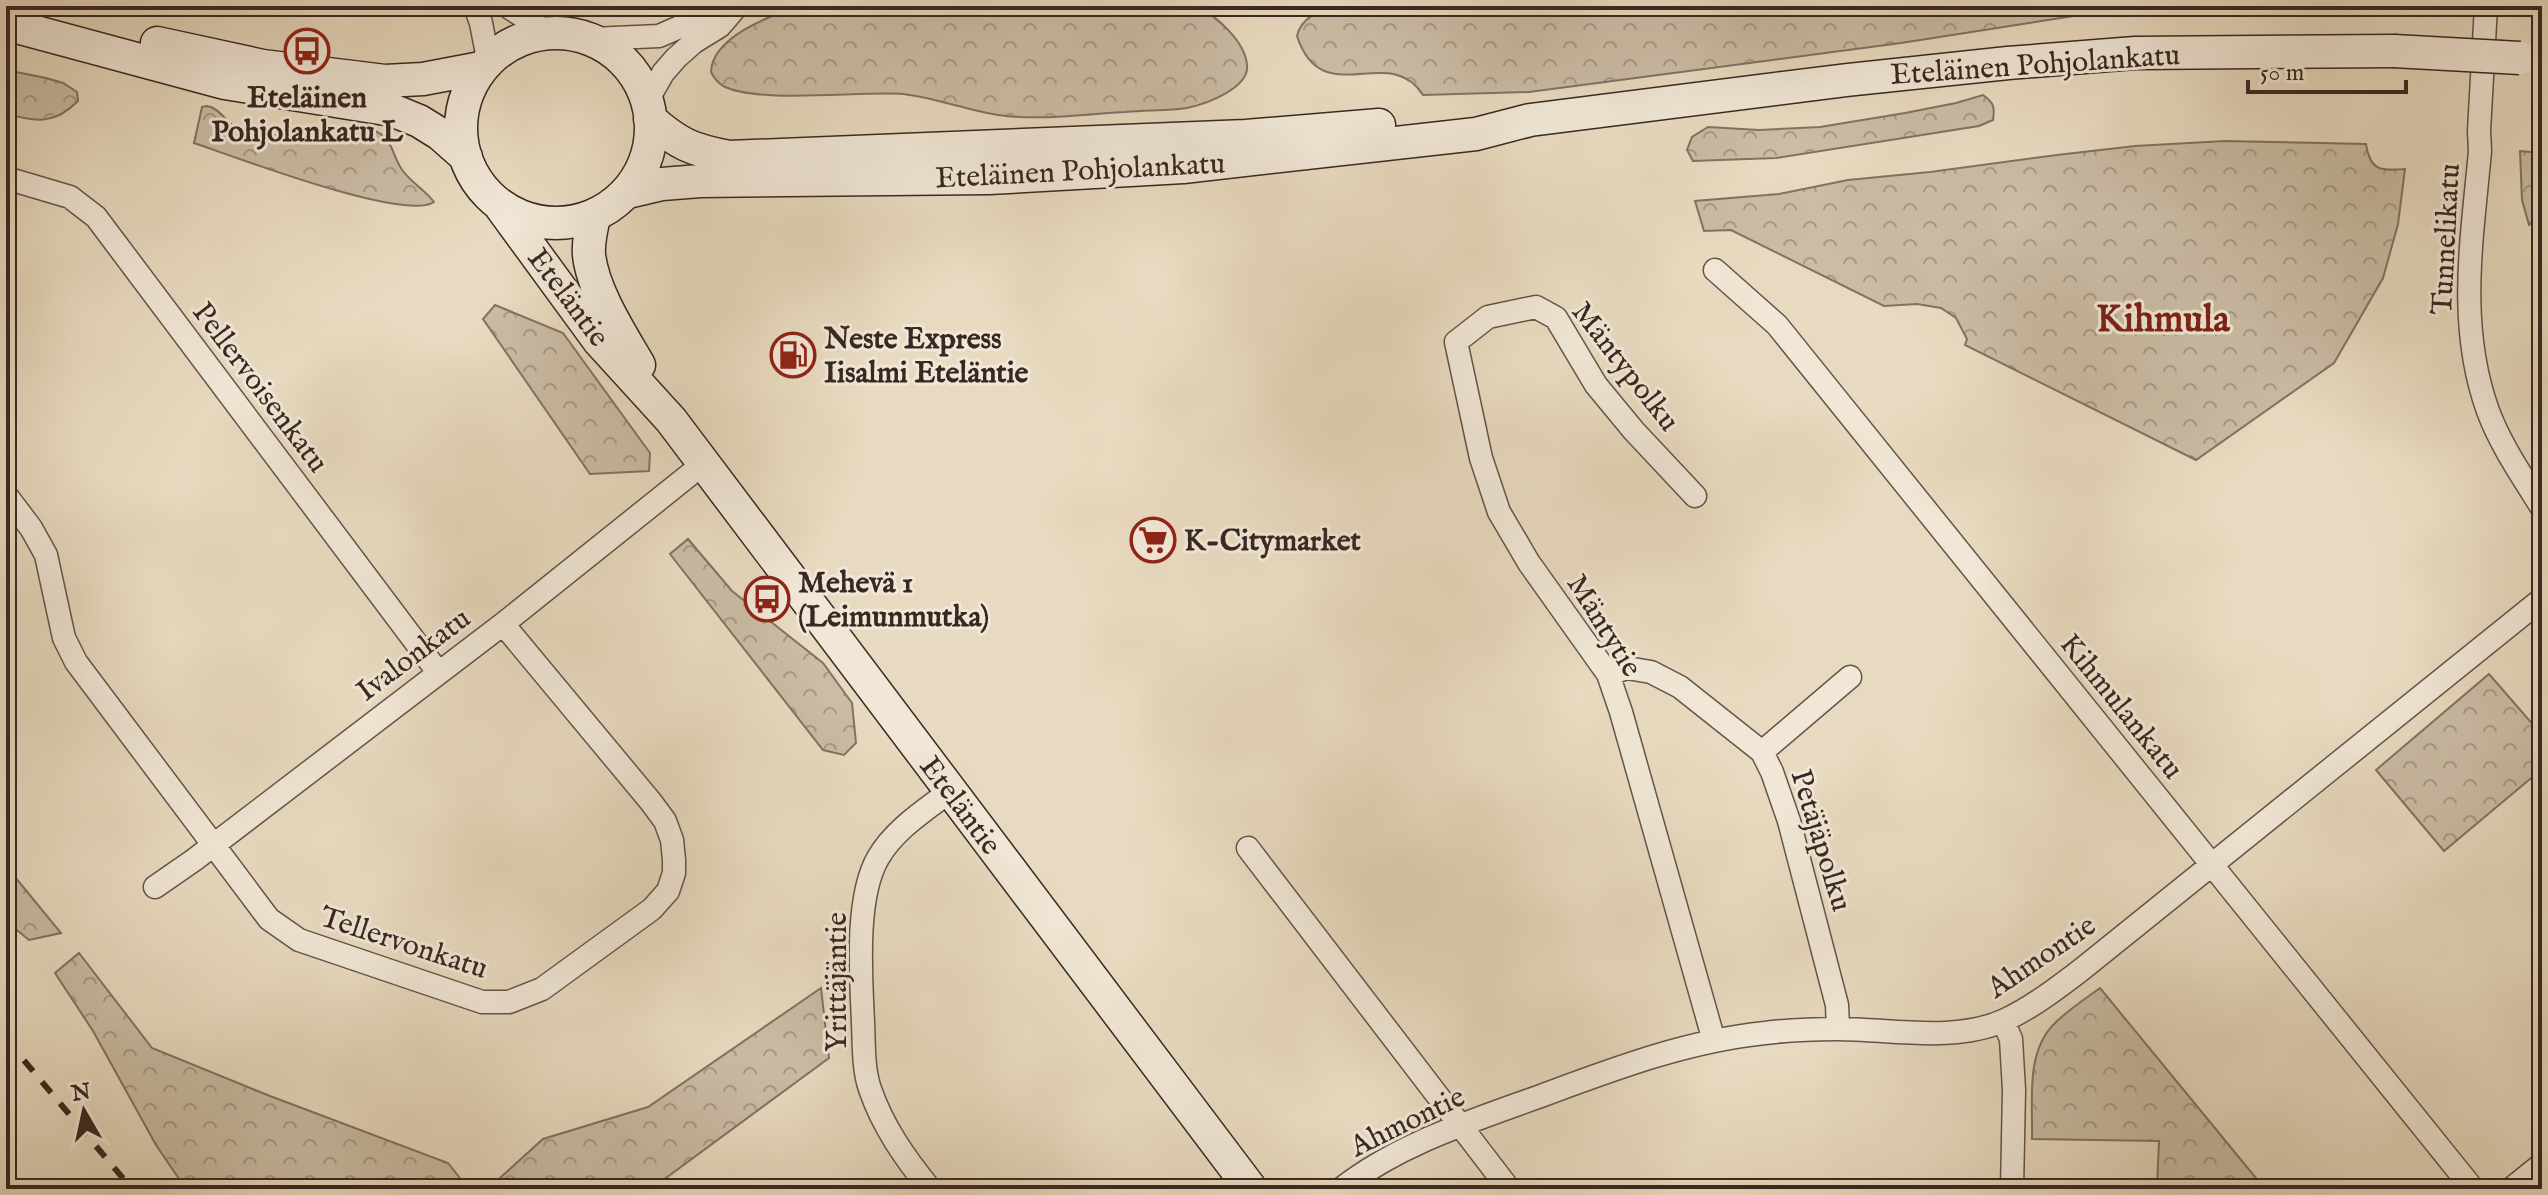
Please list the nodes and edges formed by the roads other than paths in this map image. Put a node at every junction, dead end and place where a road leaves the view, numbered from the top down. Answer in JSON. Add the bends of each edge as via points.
{"nodes":[{"id":1,"x":20,"y":6,"type":"edge"},
{"id":2,"x":475,"y":6,"type":"edge"},
{"id":3,"x":507,"y":6,"type":"edge"},
{"id":4,"x":737,"y":6,"type":"edge"},
{"id":5,"x":2486,"y":6,"type":"edge"},
{"id":6,"x":6,"y":24,"type":"edge"},
{"id":7,"x":548,"y":33,"type":"junction"},
{"id":8,"x":592,"y":39,"type":"junction"},
{"id":9,"x":2531,"y":59,"type":"edge"},
{"id":10,"x":485,"y":64,"type":"junction"},
{"id":11,"x":648,"y":110,"type":"junction"},
{"id":12,"x":1530,"y":120,"type":"junction"},
{"id":13,"x":466,"y":157,"type":"junction"},
{"id":14,"x":6,"y":178,"type":"edge"},
{"id":15,"x":628,"y":192,"type":"junction"},
{"id":16,"x":501,"y":207,"type":"junction"},
{"id":17,"x":594,"y":217,"type":"junction"},
{"id":18,"x":1715,"y":270,"type":"dead end"},
{"id":19,"x":1456,"y":342,"type":"joint"},
{"id":20,"x":671,"y":420,"type":"junction"},
{"id":21,"x":703,"y":464,"type":"junction"},
{"id":22,"x":6,"y":495,"type":"edge"},
{"id":23,"x":1695,"y":496,"type":"dead end"},
{"id":24,"x":2542,"y":508,"type":"edge"},
{"id":25,"x":2542,"y":599,"type":"edge"},
{"id":26,"x":503,"y":624,"type":"junction"},
{"id":27,"x":438,"y":672,"type":"junction"},
{"id":28,"x":1608,"y":674,"type":"junction"},
{"id":29,"x":1850,"y":677,"type":"dead end"},
{"id":30,"x":1762,"y":752,"type":"junction"},
{"id":31,"x":949,"y":792,"type":"junction"},
{"id":32,"x":213,"y":844,"type":"junction"},
{"id":33,"x":1248,"y":848,"type":"dead end"},
{"id":34,"x":2213,"y":865,"type":"junction"},
{"id":35,"x":155,"y":887,"type":"dead end"},
{"id":36,"x":2003,"y":1021,"type":"junction"},
{"id":37,"x":1838,"y":1029,"type":"junction"},
{"id":38,"x":1714,"y":1041,"type":"junction"},
{"id":39,"x":1460,"y":1125,"type":"junction"},
{"id":40,"x":2542,"y":1164,"type":"edge"},
{"id":41,"x":930,"y":1189,"type":"edge"},
{"id":42,"x":1251,"y":1189,"type":"edge"},
{"id":43,"x":1341,"y":1189,"type":"edge"},
{"id":44,"x":1509,"y":1189,"type":"edge"},
{"id":45,"x":2012,"y":1189,"type":"edge"},
{"id":46,"x":2473,"y":1189,"type":"edge"},
{"id":47,"x":2511,"y":1189,"type":"edge"}],
"edges":[{"from":1,"to":10,"type":"main road","via":[[263,66],[385,81],[423,79]]},
{"from":2,"to":10,"type":"street"},
{"from":3,"to":7,"type":"street"},
{"from":4,"to":8,"type":"street","via":[[659,36]]},
{"from":4,"to":11,"type":"street","via":[[663,73]]},
{"from":5,"to":24,"type":"street","name":"Tunnelikatu","via":[[2467,287],[2470,332],[2489,413]]},
{"from":6,"to":13,"type":"main road","via":[[225,83],[392,110],[440,134]]},
{"from":7,"to":8,"type":"main road"},
{"from":7,"to":10,"type":"main road","via":[[523,38]]},
{"from":8,"to":11,"type":"main road","via":[[624,61]]},
{"from":9,"to":12,"type":"main road","name":"Eteläinen Pohjolankatu","bridge":true,"via":[[2394,51],[2135,53],[1847,80]]},
{"from":10,"to":13,"type":"main road","via":[[464,107]]},
{"from":11,"to":12,"type":"main road","name":"Eteläinen Pohjolankatu","via":[[670,137],[685,146],[742,157],[1246,136],[1479,117]]},
{"from":11,"to":15,"type":"main road","via":[[651,140]]},
{"from":12,"to":15,"type":"main road","name":"Eteläinen Pohjolankatu","via":[[1476,134],[1183,167],[989,178],[700,181]]},
{"from":13,"to":16,"type":"main road","via":[[477,184]]},
{"from":14,"to":27,"type":"street","name":"Pellervoisenkatu","via":[[70,197],[96,217]]},
{"from":15,"to":17,"type":"main road"},
{"from":16,"to":17,"type":"main road","via":[[526,219],[550,222]]},
{"from":16,"to":20,"type":"main road","name":"Eteläntie","via":[[599,341]]},
{"from":17,"to":20,"type":"main road","name":"Eteläntie","via":[[590,258],[598,286]]},
{"from":18,"to":34,"type":"street","name":"Kihmulankatu","via":[[1777,325]]},
{"from":19,"to":23,"type":"street","name":"Mäntypolku","via":[[1488,317],[1536,307],[1556,318],[1596,385]]},
{"from":19,"to":28,"type":"street","name":"Mäntytie","via":[[1481,458],[1499,512]]},
{"from":20,"to":21,"type":"main road","name":"Eteläntie"},
{"from":21,"to":26,"type":"street","name":"Ivalonkatu"},
{"from":21,"to":31,"type":"main road","name":"Eteläntie"},
{"from":22,"to":32,"type":"street","name":"Tellervonkatu","via":[[46,555],[64,638],[76,662]]},
{"from":25,"to":34,"type":"street","name":"Ahmontie"},
{"from":26,"to":27,"type":"street","name":"Ivalonkatu"},
{"from":26,"to":32,"type":"street","name":"Tellervonkatu","via":[[665,821],[674,873],[668,891],[652,909],[542,989],[509,1002],[482,1002],[299,940],[269,919]]},
{"from":27,"to":32,"type":"street","name":"Ivalonkatu"},
{"from":28,"to":30,"type":"street","name":"Petäjäpolku","via":[[1627,668],[1651,672],[1680,687]]},
{"from":28,"to":38,"type":"street","name":"Mäntytie"},
{"from":29,"to":30,"type":"street"},
{"from":30,"to":37,"type":"street","name":"Petäjäpolku","via":[[1789,821],[1837,1005]]},
{"from":31,"to":41,"type":"street","name":"Yrittäjäntie","via":[[891,840],[877,860],[866,890],[860,963],[869,1086],[901,1153]]},
{"from":31,"to":42,"type":"main road","name":"Eteläntie"},
{"from":32,"to":35,"type":"street","name":"Ivalonkatu"},
{"from":33,"to":39,"type":"street"},
{"from":34,"to":36,"type":"street","name":"Ahmontie","via":[[2081,970]]},
{"from":34,"to":46,"type":"street","name":"Kihmulankatu"},
{"from":36,"to":37,"type":"street","name":"Ahmontie","via":[[1942,1033]]},
{"from":36,"to":45,"type":"street","via":[[2012,1051]]},
{"from":37,"to":38,"type":"street","name":"Ahmontie"},
{"from":38,"to":39,"type":"street","name":"Ahmontie"},
{"from":39,"to":43,"type":"street","name":"Ahmontie","via":[[1402,1150]]},
{"from":39,"to":44,"type":"street"},
{"from":40,"to":47,"type":"street"}]}
